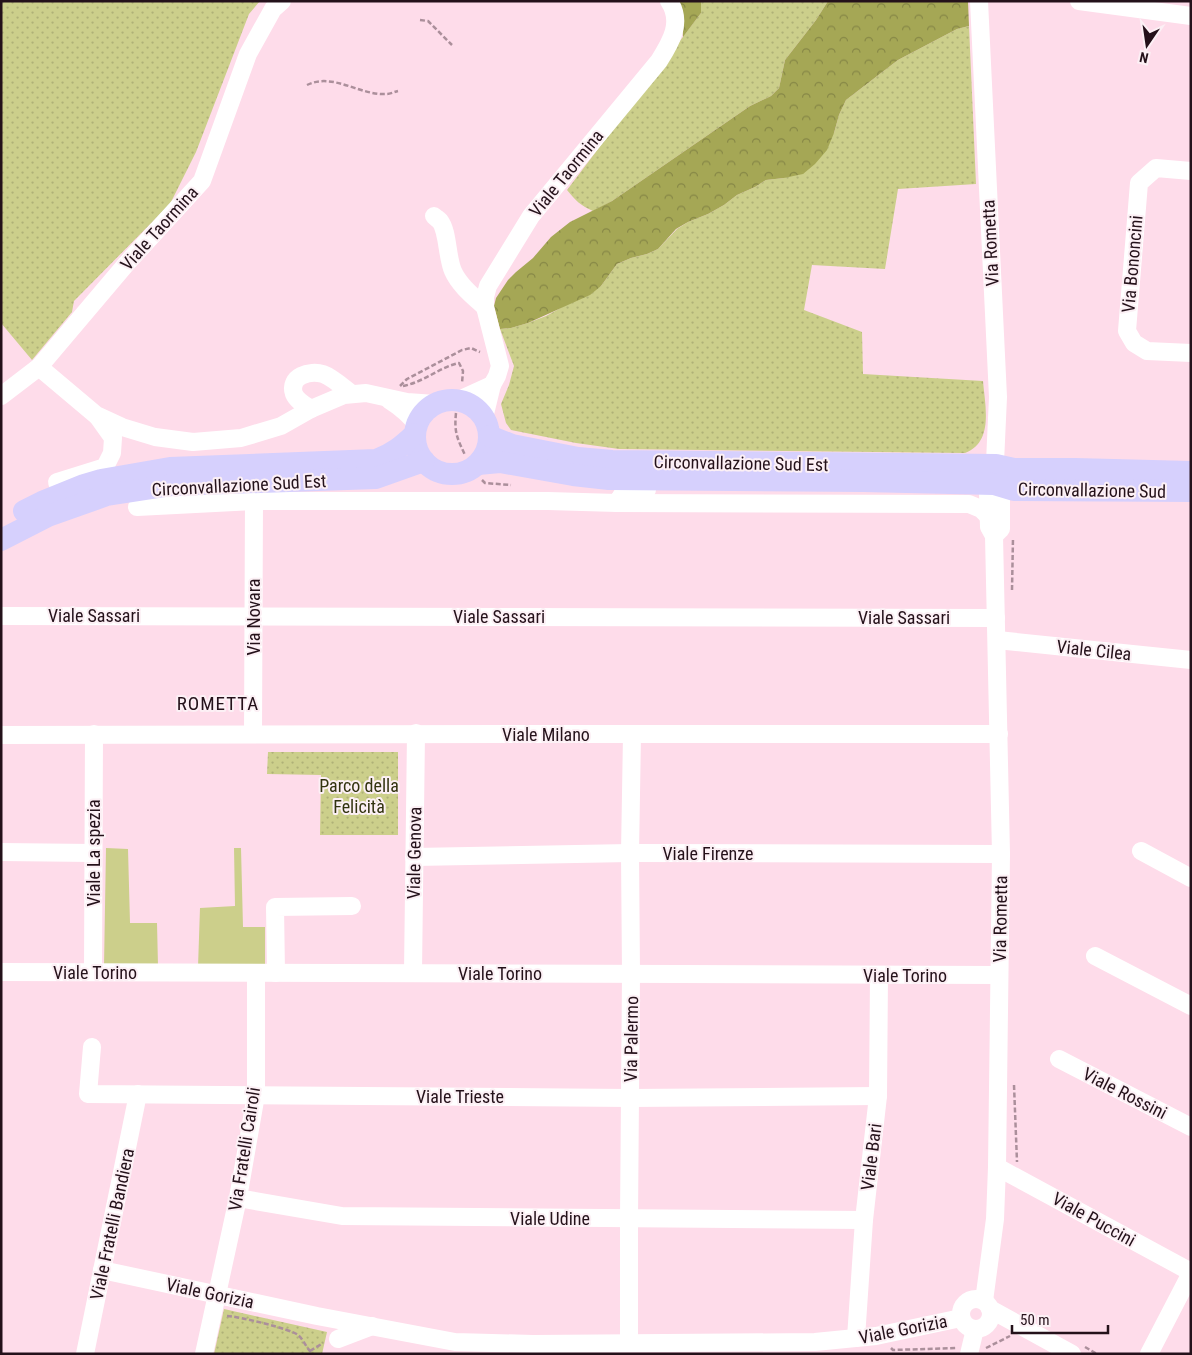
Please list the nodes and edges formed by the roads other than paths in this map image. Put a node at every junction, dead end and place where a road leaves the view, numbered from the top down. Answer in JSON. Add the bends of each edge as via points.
{"nodes":[{"id":1,"x":282,"y":1,"type":"edge"},
{"id":2,"x":668,"y":1,"type":"edge"},
{"id":3,"x":979,"y":1,"type":"edge"},
{"id":4,"x":1079,"y":1,"type":"edge"},
{"id":5,"x":1183,"y":10,"type":"edge"},
{"id":6,"x":1191,"y":171,"type":"edge"},
{"id":7,"x":434,"y":216,"type":"dead end"},
{"id":8,"x":485,"y":306,"type":"junction"},
{"id":9,"x":1191,"y":353,"type":"edge"},
{"id":10,"x":39,"y":366,"type":"junction"},
{"id":11,"x":492,"y":386,"type":"junction"},
{"id":12,"x":393,"y":390,"type":"junction"},
{"id":13,"x":352,"y":394,"type":"junction"},
{"id":14,"x":1,"y":396,"type":"edge"},
{"id":15,"x":459,"y":399,"type":"junction"},
{"id":16,"x":435,"y":404,"type":"junction"},
{"id":17,"x":311,"y":409,"type":"junction"},
{"id":18,"x":96,"y":415,"type":"junction"},
{"id":19,"x":487,"y":427,"type":"junction"},
{"id":20,"x":416,"y":430,"type":"junction"},
{"id":21,"x":424,"y":461,"type":"junction"},
{"id":22,"x":472,"y":461,"type":"junction"},
{"id":23,"x":1191,"y":472,"type":"edge"},
{"id":24,"x":993,"y":481,"type":"junction"},
{"id":25,"x":693,"y":485,"type":"junction"},
{"id":26,"x":1191,"y":490,"type":"edge"},
{"id":27,"x":62,"y":494,"type":"junction"},
{"id":28,"x":1024,"y":500,"type":"dead end"},
{"id":29,"x":1191,"y":500,"type":"edge"},
{"id":30,"x":254,"y":501,"type":"junction"},
{"id":31,"x":618,"y":502,"type":"junction"},
{"id":32,"x":137,"y":507,"type":"dead end"},
{"id":33,"x":989,"y":517,"type":"junction"},
{"id":34,"x":1,"y":523,"type":"edge"},
{"id":35,"x":994,"y":536,"type":"junction"},
{"id":36,"x":1,"y":540,"type":"edge"},
{"id":37,"x":253,"y":615,"type":"junction"},
{"id":38,"x":1,"y":616,"type":"edge"},
{"id":39,"x":996,"y":618,"type":"junction"},
{"id":40,"x":997,"y":640,"type":"junction"},
{"id":41,"x":1191,"y":660,"type":"edge"},
{"id":42,"x":416,"y":733,"type":"junction"},
{"id":43,"x":94,"y":734,"type":"junction"},
{"id":44,"x":253,"y":734,"type":"junction"},
{"id":45,"x":999,"y":734,"type":"junction"},
{"id":46,"x":1,"y":735,"type":"edge"},
{"id":47,"x":632,"y":735,"type":"junction"},
{"id":48,"x":1141,"y":851,"type":"dead end"},
{"id":49,"x":1,"y":852,"type":"edge"},
{"id":50,"x":93,"y":853,"type":"junction"},
{"id":51,"x":630,"y":853,"type":"junction"},
{"id":52,"x":1001,"y":854,"type":"junction"},
{"id":53,"x":414,"y":857,"type":"junction"},
{"id":54,"x":1191,"y":878,"type":"edge"},
{"id":55,"x":352,"y":906,"type":"dead end"},
{"id":56,"x":1095,"y":956,"type":"dead end"},
{"id":57,"x":1,"y":972,"type":"edge"},
{"id":58,"x":93,"y":972,"type":"junction"},
{"id":59,"x":413,"y":972,"type":"junction"},
{"id":60,"x":256,"y":973,"type":"junction"},
{"id":61,"x":276,"y":973,"type":"junction"},
{"id":62,"x":631,"y":974,"type":"junction"},
{"id":63,"x":879,"y":975,"type":"junction"},
{"id":64,"x":999,"y":975,"type":"junction"},
{"id":65,"x":1191,"y":1006,"type":"edge"},
{"id":66,"x":92,"y":1047,"type":"dead end"},
{"id":67,"x":1059,"y":1060,"type":"dead end"},
{"id":68,"x":138,"y":1094,"type":"junction"},
{"id":69,"x":256,"y":1095,"type":"junction"},
{"id":70,"x":878,"y":1096,"type":"junction"},
{"id":71,"x":630,"y":1098,"type":"junction"},
{"id":72,"x":1191,"y":1128,"type":"edge"},
{"id":73,"x":997,"y":1166,"type":"junction"},
{"id":74,"x":238,"y":1198,"type":"junction"},
{"id":75,"x":629,"y":1218,"type":"junction"},
{"id":76,"x":864,"y":1220,"type":"junction"},
{"id":77,"x":102,"y":1270,"type":"junction"},
{"id":78,"x":1191,"y":1273,"type":"edge"},
{"id":79,"x":217,"y":1294,"type":"junction"},
{"id":80,"x":987,"y":1305,"type":"junction"},
{"id":81,"x":310,"y":1315,"type":"junction"},
{"id":82,"x":372,"y":1326,"type":"junction"},
{"id":83,"x":856,"y":1338,"type":"junction"},
{"id":84,"x":973,"y":1340,"type":"edge"},
{"id":85,"x":630,"y":1343,"type":"junction"},
{"id":86,"x":338,"y":1346,"type":"edge"},
{"id":87,"x":454,"y":1348,"type":"edge"},
{"id":88,"x":815,"y":1348,"type":"edge"},
{"id":89,"x":532,"y":1349,"type":"edge"},
{"id":90,"x":694,"y":1349,"type":"edge"},
{"id":91,"x":85,"y":1354,"type":"edge"},
{"id":92,"x":204,"y":1354,"type":"edge"},
{"id":93,"x":1072,"y":1354,"type":"edge"},
{"id":94,"x":1149,"y":1354,"type":"edge"}],
"edges":[{"from":1,"to":10,"type":"street","name":"Viale Taormina","via":[[273,9],[248,54],[202,181]]},
{"from":2,"to":8,"type":"street","name":"Viale Taormina","via":[[674,9],[675,31],[668,47],[530,216],[488,286]]},
{"from":3,"to":24,"type":"street","name":"Via Rometta","via":[[998,398]]},
{"from":4,"to":5,"type":"street"},
{"from":6,"to":9,"type":"street","name":"Via Bononcini","via":[[1156,168],[1139,183],[1127,331],[1134,343],[1148,351]]},
{"from":7,"to":8,"type":"street","via":[[443,228],[454,273]]},
{"from":8,"to":11,"type":"street","name":"Viale Taormina","via":[[500,366]]},
{"from":10,"to":14,"type":"street","name":"Viale Taormina"},
{"from":10,"to":18,"type":"street"},
{"from":11,"to":15,"type":"street"},
{"from":11,"to":19,"type":"street","name":"Viale Taormina"},
{"from":12,"to":13,"type":"street"},
{"from":12,"to":16,"type":"street","via":[[420,403]]},
{"from":12,"to":20,"type":"street"},
{"from":13,"to":17,"type":"street"},
{"from":13,"to":17,"type":"street","via":[[324,374],[310,372],[299,376],[294,383],[294,393],[301,404]]},
{"from":15,"to":16,"type":"main road"},
{"from":15,"to":19,"type":"main road","name":"Circonvallazione Sud Est","via":[[474,407]]},
{"from":16,"to":20,"type":"main road","name":"Circonvallazione Sud Est","via":[[421,417]]},
{"from":17,"to":18,"type":"street","via":[[281,426],[241,438],[193,442],[155,437]]},
{"from":18,"to":27,"type":"street","via":[[113,438],[112,452],[105,467],[57,482]]},
{"from":19,"to":22,"type":"main road","via":[[488,446],[484,456]]},
{"from":19,"to":24,"type":"main road","name":"Circonvallazione Sud Est","via":[[512,445],[578,458]]},
{"from":20,"to":21,"type":"main road","via":[[417,449]]},
{"from":20,"to":27,"type":"main road","name":"Circonvallazione Sud Est","via":[[400,448],[376,460],[170,468],[101,480]]},
{"from":21,"to":22,"type":"main road","name":"Circonvallazione Sud Est","via":[[436,470],[450,474],[465,472]]},
{"from":21,"to":36,"type":"main road","name":"Circonvallazione Sud Est","via":[[376,478],[172,485],[107,495],[48,516]]},
{"from":22,"to":25,"type":"main road","name":"Circonvallazione Sud Est","via":[[500,462],[608,479]]},
{"from":23,"to":24,"type":"main road","name":"Circonvallazione Sud","via":[[1014,469]]},
{"from":24,"to":25,"type":"main road","name":"Circonvallazione Sud Est"},
{"from":24,"to":26,"type":"main road","name":"Circonvallazione Sud","via":[[1014,490]]},
{"from":24,"to":33,"type":"street","name":"Via Rometta"},
{"from":24,"to":35,"type":"street","name":"Via Rometta","via":[[1001,495],[1001,529]]},
{"from":25,"to":31,"type":"street","via":[[625,490]]},
{"from":27,"to":34,"type":"main road","name":"Circonvallazione Sud Est"},
{"from":28,"to":29,"type":"street"},
{"from":30,"to":31,"type":"street"},
{"from":30,"to":32,"type":"street"},
{"from":30,"to":37,"type":"street","name":"Via Novara"},
{"from":31,"to":33,"type":"street","via":[[969,504]]},
{"from":33,"to":35,"type":"street","name":"Via Rometta","via":[[989,527]]},
{"from":35,"to":39,"type":"street","name":"Via Rometta"},
{"from":37,"to":38,"type":"street","name":"Viale Sassari"},
{"from":37,"to":39,"type":"street","name":"Viale Sassari"},
{"from":37,"to":44,"type":"street","name":"Via Novara"},
{"from":39,"to":40,"type":"street","name":"Via Rometta"},
{"from":40,"to":41,"type":"street","name":"Viale Cilea"},
{"from":40,"to":45,"type":"street","name":"Via Rometta"},
{"from":42,"to":44,"type":"street","name":"Viale Milano"},
{"from":42,"to":47,"type":"street","name":"Viale Milano"},
{"from":42,"to":53,"type":"street","name":"Viale Genova"},
{"from":43,"to":44,"type":"street","name":"Viale Milano"},
{"from":43,"to":46,"type":"street","name":"Viale Milano"},
{"from":43,"to":50,"type":"street","name":"Viale La spezia"},
{"from":45,"to":47,"type":"street","name":"Viale Milano"},
{"from":45,"to":52,"type":"street","name":"Via Rometta"},
{"from":47,"to":51,"type":"street","name":"Via Palermo"},
{"from":48,"to":54,"type":"street"},
{"from":49,"to":50,"type":"street"},
{"from":50,"to":58,"type":"street","name":"Viale La spezia"},
{"from":51,"to":52,"type":"street","name":"Viale Firenze"},
{"from":51,"to":53,"type":"street","name":"Viale Firenze"},
{"from":51,"to":62,"type":"street","name":"Via Palermo"},
{"from":52,"to":64,"type":"street","name":"Via Rometta"},
{"from":53,"to":59,"type":"street","name":"Viale Genova"},
{"from":55,"to":61,"type":"street","via":[[275,906]]},
{"from":56,"to":65,"type":"street"},
{"from":57,"to":58,"type":"street","name":"Viale Torino"},
{"from":58,"to":60,"type":"street","name":"Viale Torino"},
{"from":59,"to":61,"type":"street","name":"Viale Torino"},
{"from":59,"to":62,"type":"street","name":"Viale Torino"},
{"from":60,"to":61,"type":"street","name":"Viale Torino"},
{"from":60,"to":69,"type":"street","name":"Via Fratelli Cairoli"},
{"from":62,"to":63,"type":"street","name":"Viale Torino"},
{"from":62,"to":71,"type":"street","name":"Via Palermo"},
{"from":63,"to":64,"type":"street","name":"Viale Torino"},
{"from":63,"to":70,"type":"street","name":"Viale Bari"},
{"from":64,"to":73,"type":"street","name":"Via Rometta"},
{"from":66,"to":68,"type":"street","name":"Viale Trieste","via":[[88,1094]]},
{"from":67,"to":72,"type":"street","name":"Viale Rossini"},
{"from":68,"to":69,"type":"street","name":"Viale Trieste"},
{"from":68,"to":77,"type":"street","name":"Viale Fratelli Bandiera"},
{"from":69,"to":71,"type":"street","name":"Viale Trieste"},
{"from":69,"to":74,"type":"street","name":"Via Fratelli Cairoli"},
{"from":70,"to":71,"type":"street","name":"Viale Trieste"},
{"from":70,"to":76,"type":"street","name":"Viale Bari"},
{"from":71,"to":75,"type":"street","name":"Via Palermo"},
{"from":73,"to":78,"type":"street","name":"Viale Puccini"},
{"from":73,"to":80,"type":"street","name":"Via Rometta"},
{"from":74,"to":75,"type":"street","name":"Viale Udine","via":[[342,1216]]},
{"from":74,"to":79,"type":"street","name":"Via Fratelli Cairoli"},
{"from":75,"to":76,"type":"street","name":"Viale Udine"},
{"from":75,"to":85,"type":"street","name":"Via Palermo"},
{"from":76,"to":83,"type":"street","name":"Viale Bari"},
{"from":77,"to":79,"type":"street","name":"Viale Gorizia"},
{"from":77,"to":91,"type":"street","name":"Viale Fratelli Bandiera"},
{"from":78,"to":94,"type":"street"},
{"from":79,"to":81,"type":"street","name":"Viale Gorizia"},
{"from":79,"to":92,"type":"street","name":"Via Fratelli Cairoli"},
{"from":80,"to":84,"type":"street","via":[[988,1322]]},
{"from":80,"to":84,"type":"street","via":[[975,1299],[966,1302],[962,1308]]},
{"from":80,"to":93,"type":"street"},
{"from":81,"to":82,"type":"street","name":"Viale Gorizia"},
{"from":81,"to":86,"type":"street"},
{"from":82,"to":86,"type":"street"},
{"from":82,"to":87,"type":"street","name":"Viale Gorizia"},
{"from":83,"to":84,"type":"street","name":"Viale Gorizia"},
{"from":83,"to":88,"type":"street","name":"Viale Gorizia"},
{"from":85,"to":89,"type":"street","name":"Viale Gorizia"},
{"from":85,"to":90,"type":"street","name":"Viale Gorizia"},
{"from":87,"to":89,"type":"street","name":"Viale Gorizia"},
{"from":88,"to":90,"type":"street","name":"Viale Gorizia"}]}
